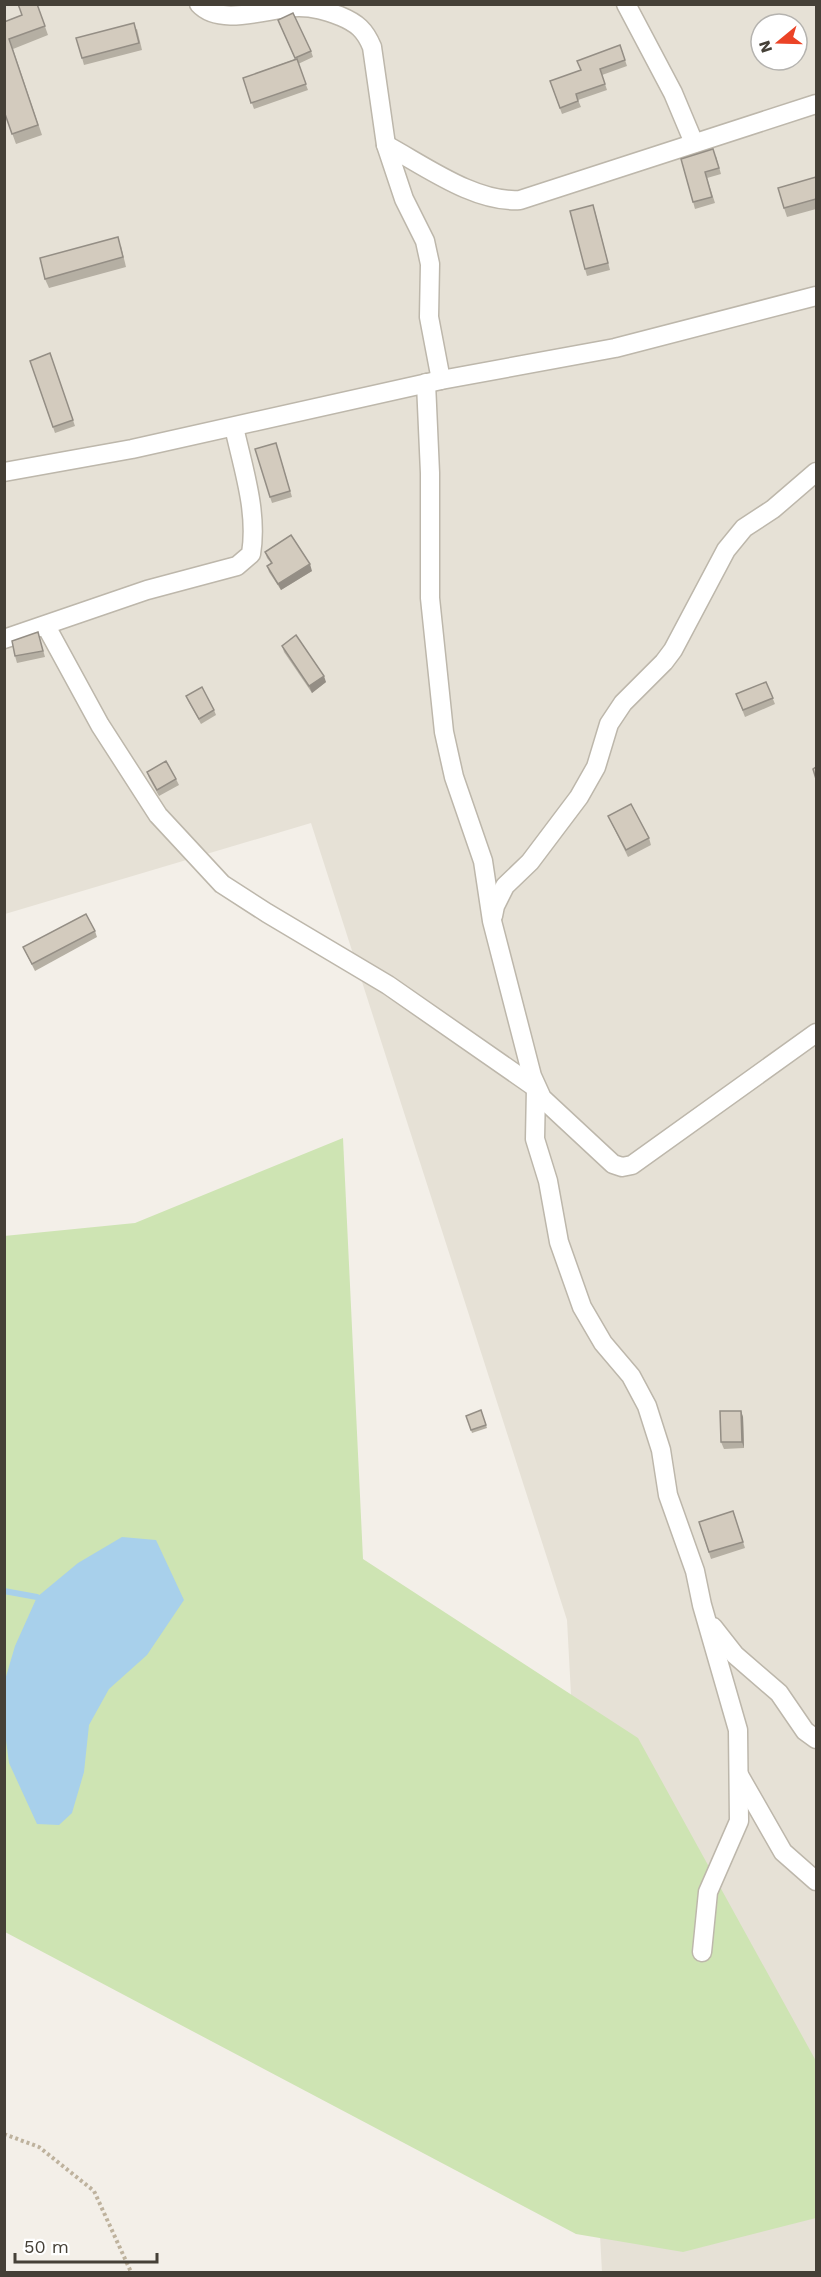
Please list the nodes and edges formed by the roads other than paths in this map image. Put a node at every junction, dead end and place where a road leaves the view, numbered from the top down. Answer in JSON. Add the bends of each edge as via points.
{"nodes":[{"id":1,"x":199,"y":4,"type":"edge"},
{"id":2,"x":626,"y":4,"type":"edge"},
{"id":3,"x":247,"y":9,"type":"edge"},
{"id":4,"x":816,"y":104,"type":"edge"},
{"id":5,"x":694,"y":144,"type":"junction"},
{"id":6,"x":387,"y":145,"type":"junction"},
{"id":7,"x":816,"y":296,"type":"edge"},
{"id":8,"x":434,"y":382,"type":"junction"},
{"id":9,"x":234,"y":427,"type":"junction"},
{"id":10,"x":4,"y":472,"type":"edge"},
{"id":11,"x":816,"y":472,"type":"edge"},
{"id":12,"x":46,"y":626,"type":"junction"},
{"id":13,"x":4,"y":639,"type":"edge"},
{"id":14,"x":492,"y":921,"type":"junction"},
{"id":15,"x":816,"y":1033,"type":"edge"},
{"id":16,"x":536,"y":1088,"type":"junction"},
{"id":17,"x":708,"y":1622,"type":"junction"},
{"id":18,"x":816,"y":1739,"type":"edge"},
{"id":19,"x":738,"y":1773,"type":"junction"},
{"id":20,"x":816,"y":1881,"type":"edge"},
{"id":21,"x":702,"y":1952,"type":"dead end"}],
"edges":[{"from":1,"to":3,"type":"street","via":[[217,15]]},
{"from":2,"to":5,"type":"street","via":[[673,93]]},
{"from":3,"to":6,"type":"street","via":[[316,8],[359,26],[372,47]]},
{"from":4,"to":5,"type":"street"},
{"from":5,"to":6,"type":"street","via":[[520,200],[465,188]]},
{"from":6,"to":8,"type":"street","via":[[404,199],[428,252]]},
{"from":7,"to":8,"type":"street","via":[[615,348]]},
{"from":8,"to":9,"type":"street"},
{"from":8,"to":14,"type":"street","via":[[430,598],[444,732],[454,777],[483,861]]},
{"from":9,"to":10,"type":"street"},
{"from":9,"to":12,"type":"street","via":[[252,515],[252,554],[237,566],[147,591]]},
{"from":11,"to":14,"type":"street","via":[[744,528],[726,550],[673,650],[623,703],[609,724],[596,767],[579,797],[530,862],[505,886]]},
{"from":12,"to":13,"type":"street"},
{"from":12,"to":16,"type":"street","via":[[100,725],[158,815],[222,884],[388,985]]},
{"from":14,"to":16,"type":"street"},
{"from":15,"to":16,"type":"street","via":[[632,1165],[622,1167],[604,1157],[547,1104]]},
{"from":16,"to":17,"type":"street","via":[[535,1138],[559,1242],[582,1307],[603,1343],[631,1376],[647,1406],[661,1450],[668,1495]]},
{"from":17,"to":18,"type":"street","via":[[735,1655],[779,1693],[805,1731]]},
{"from":17,"to":19,"type":"street","via":[[738,1731]]},
{"from":19,"to":20,"type":"street","via":[[783,1852]]},
{"from":19,"to":21,"type":"street","via":[[739,1821],[708,1892]]}]}
